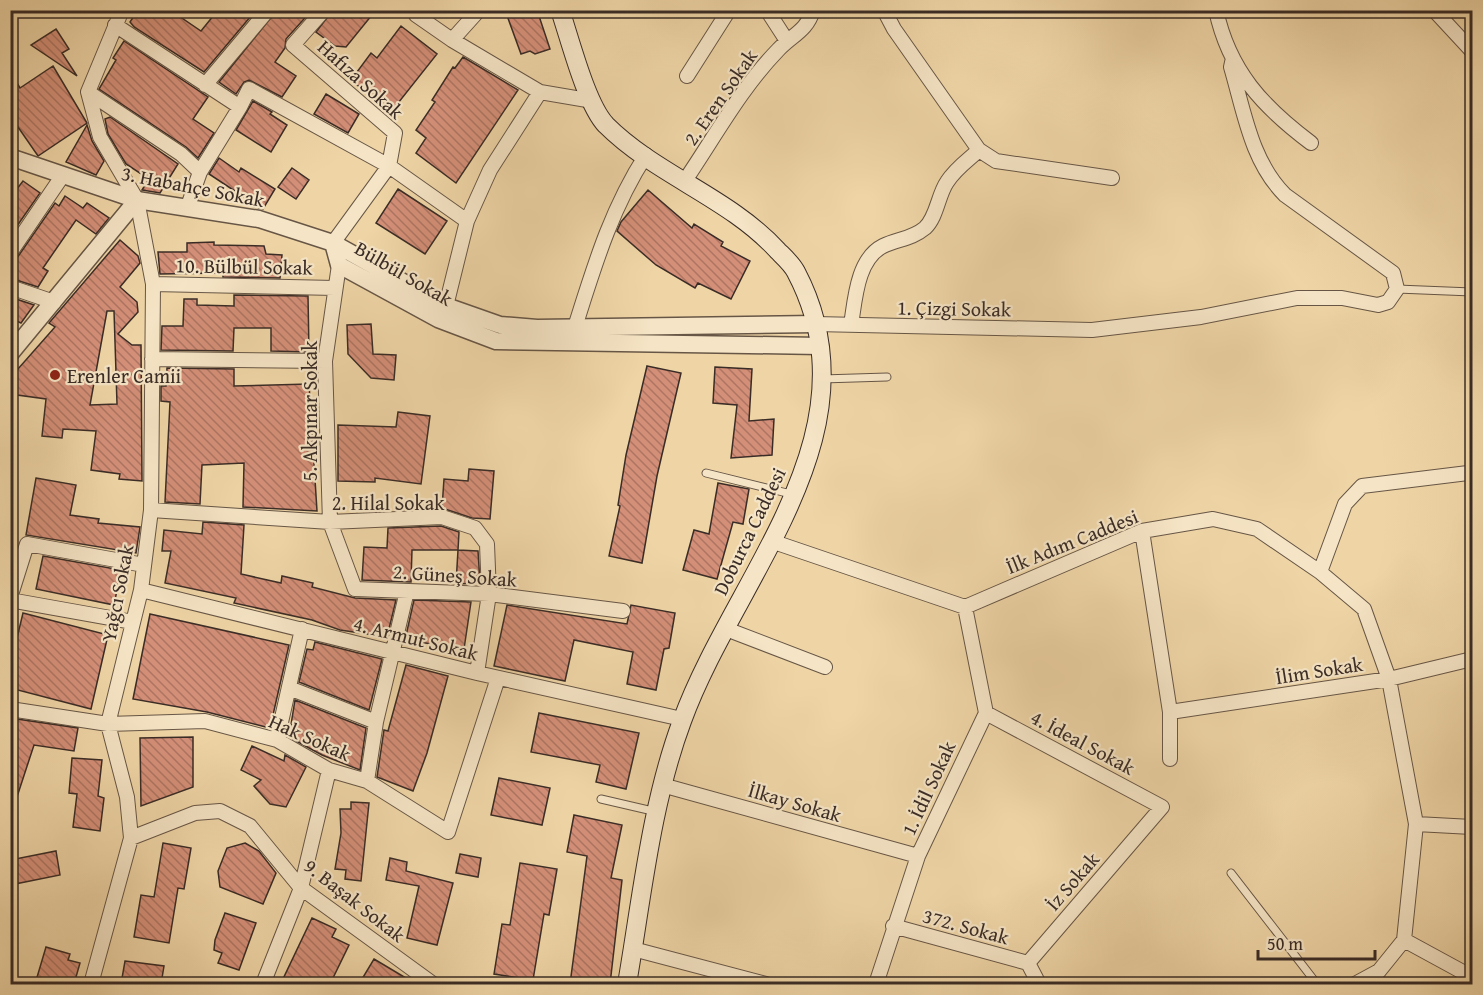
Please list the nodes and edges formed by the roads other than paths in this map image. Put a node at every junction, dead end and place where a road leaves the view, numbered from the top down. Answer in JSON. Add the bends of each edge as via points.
{"nodes":[{"id":1,"x":122,"y":10,"type":"edge"},
{"id":2,"x":268,"y":10,"type":"edge"},
{"id":3,"x":324,"y":10,"type":"edge"},
{"id":4,"x":414,"y":10,"type":"edge"},
{"id":5,"x":479,"y":10,"type":"edge"},
{"id":6,"x":560,"y":10,"type":"edge"},
{"id":7,"x":729,"y":10,"type":"edge"},
{"id":8,"x":767,"y":10,"type":"edge"},
{"id":9,"x":813,"y":10,"type":"edge"},
{"id":10,"x":884,"y":10,"type":"edge"},
{"id":11,"x":1216,"y":10,"type":"edge"},
{"id":12,"x":1434,"y":10,"type":"edge"},
{"id":13,"x":115,"y":25,"type":"junction"},
{"id":14,"x":452,"y":40,"type":"junction"},
{"id":15,"x":787,"y":41,"type":"junction"},
{"id":16,"x":1473,"y":51,"type":"edge"},
{"id":17,"x":1233,"y":58,"type":"junction"},
{"id":18,"x":687,"y":76,"type":"dead end"},
{"id":19,"x":206,"y":85,"type":"junction"},
{"id":20,"x":88,"y":92,"type":"junction"},
{"id":21,"x":540,"y":92,"type":"junction"},
{"id":22,"x":593,"y":101,"type":"junction"},
{"id":23,"x":240,"y":107,"type":"junction"},
{"id":24,"x":1311,"y":143,"type":"dead end"},
{"id":25,"x":979,"y":150,"type":"junction"},
{"id":26,"x":646,"y":155,"type":"junction"},
{"id":27,"x":10,"y":157,"type":"edge"},
{"id":28,"x":388,"y":166,"type":"junction"},
{"id":29,"x":200,"y":172,"type":"junction"},
{"id":30,"x":63,"y":175,"type":"junction"},
{"id":31,"x":1112,"y":178,"type":"dead end"},
{"id":32,"x":684,"y":182,"type":"junction"},
{"id":33,"x":137,"y":200,"type":"junction"},
{"id":34,"x":188,"y":206,"type":"junction"},
{"id":35,"x":467,"y":221,"type":"junction"},
{"id":36,"x":333,"y":243,"type":"junction"},
{"id":37,"x":10,"y":254,"type":"edge"},
{"id":38,"x":339,"y":265,"type":"junction"},
{"id":39,"x":153,"y":284,"type":"junction"},
{"id":40,"x":10,"y":287,"type":"edge"},
{"id":41,"x":335,"y":288,"type":"junction"},
{"id":42,"x":1397,"y":289,"type":"junction"},
{"id":43,"x":1473,"y":292,"type":"edge"},
{"id":44,"x":54,"y":302,"type":"junction"},
{"id":45,"x":446,"y":306,"type":"junction"},
{"id":46,"x":815,"y":324,"type":"junction"},
{"id":47,"x":851,"y":325,"type":"junction"},
{"id":48,"x":576,"y":335,"type":"junction"},
{"id":49,"x":820,"y":346,"type":"junction"},
{"id":50,"x":10,"y":354,"type":"edge"},
{"id":51,"x":152,"y":359,"type":"junction"},
{"id":52,"x":325,"y":361,"type":"junction"},
{"id":53,"x":887,"y":377,"type":"dead end"},
{"id":54,"x":822,"y":379,"type":"junction"},
{"id":55,"x":706,"y":473,"type":"dead end"},
{"id":56,"x":1473,"y":474,"type":"edge"},
{"id":57,"x":795,"y":495,"type":"junction"},
{"id":58,"x":151,"y":510,"type":"junction"},
{"id":59,"x":330,"y":522,"type":"junction"},
{"id":60,"x":1142,"y":531,"type":"junction"},
{"id":61,"x":771,"y":541,"type":"junction"},
{"id":62,"x":144,"y":565,"type":"junction"},
{"id":63,"x":1320,"y":572,"type":"junction"},
{"id":64,"x":141,"y":590,"type":"junction"},
{"id":65,"x":407,"y":591,"type":"junction"},
{"id":66,"x":489,"y":594,"type":"junction"},
{"id":67,"x":10,"y":599,"type":"edge"},
{"id":68,"x":965,"y":607,"type":"junction"},
{"id":69,"x":623,"y":611,"type":"dead end"},
{"id":70,"x":133,"y":622,"type":"junction"},
{"id":71,"x":726,"y":628,"type":"junction"},
{"id":72,"x":302,"y":629,"type":"junction"},
{"id":73,"x":394,"y":652,"type":"junction"},
{"id":74,"x":1473,"y":659,"type":"edge"},
{"id":75,"x":825,"y":667,"type":"dead end"},
{"id":76,"x":477,"y":673,"type":"junction"},
{"id":77,"x":498,"y":678,"type":"junction"},
{"id":78,"x":1389,"y":679,"type":"junction"},
{"id":79,"x":289,"y":688,"type":"junction"},
{"id":80,"x":10,"y":709,"type":"edge"},
{"id":81,"x":1170,"y":712,"type":"junction"},
{"id":82,"x":986,"y":713,"type":"junction"},
{"id":83,"x":682,"y":719,"type":"junction"},
{"id":84,"x":376,"y":722,"type":"junction"},
{"id":85,"x":108,"y":724,"type":"junction"},
{"id":86,"x":277,"y":740,"type":"junction"},
{"id":87,"x":1170,"y":759,"type":"dead end"},
{"id":88,"x":329,"y":770,"type":"junction"},
{"id":89,"x":367,"y":781,"type":"junction"},
{"id":90,"x":662,"y":784,"type":"junction"},
{"id":91,"x":601,"y":799,"type":"dead end"},
{"id":92,"x":1162,"y":807,"type":"joint"},
{"id":93,"x":657,"y":812,"type":"junction"},
{"id":94,"x":1416,"y":824,"type":"junction"},
{"id":95,"x":1473,"y":827,"type":"edge"},
{"id":96,"x":131,"y":838,"type":"junction"},
{"id":97,"x":918,"y":856,"type":"junction"},
{"id":98,"x":1231,"y":873,"type":"dead end"},
{"id":99,"x":301,"y":888,"type":"junction"},
{"id":100,"x":893,"y":926,"type":"junction"},
{"id":101,"x":1404,"y":940,"type":"junction"},
{"id":102,"x":633,"y":949,"type":"junction"},
{"id":103,"x":1028,"y":963,"type":"junction"},
{"id":104,"x":1473,"y":977,"type":"edge"},
{"id":105,"x":91,"y":984,"type":"edge"},
{"id":106,"x":263,"y":984,"type":"edge"},
{"id":107,"x":433,"y":984,"type":"edge"},
{"id":108,"x":627,"y":984,"type":"edge"},
{"id":109,"x":766,"y":984,"type":"edge"},
{"id":110,"x":876,"y":984,"type":"edge"},
{"id":111,"x":1040,"y":984,"type":"edge"},
{"id":112,"x":1317,"y":984,"type":"edge"},
{"id":113,"x":1355,"y":984,"type":"edge"}],
"edges":[{"from":1,"to":13,"type":"street"},
{"from":2,"to":19,"type":"street"},
{"from":3,"to":28,"type":"street","name":"Hafıza Sokak","via":[[293,45],[395,134]]},
{"from":4,"to":14,"type":"street"},
{"from":5,"to":14,"type":"street"},
{"from":6,"to":22,"type":"main road","name":"Doburca Caddesi"},
{"from":7,"to":18,"type":"street"},
{"from":8,"to":15,"type":"street"},
{"from":9,"to":15,"type":"street","name":"2. Eren Sokak","via":[[809,25]]},
{"from":10,"to":25,"type":"street"},
{"from":11,"to":17,"type":"street"},
{"from":12,"to":16,"type":"street"},
{"from":13,"to":19,"type":"street"},
{"from":13,"to":20,"type":"street"},
{"from":14,"to":21,"type":"street"},
{"from":15,"to":32,"type":"street","name":"2. Eren Sokak","via":[[760,68]]},
{"from":17,"to":24,"type":"street","via":[[1242,77],[1278,118]]},
{"from":17,"to":42,"type":"street","via":[[1231,67],[1255,152],[1275,185],[1393,273]]},
{"from":19,"to":23,"type":"street"},
{"from":20,"to":29,"type":"street","via":[[181,154]]},
{"from":20,"to":33,"type":"street","name":"Yağcı Sokak","via":[[100,137]]},
{"from":21,"to":22,"type":"street"},
{"from":21,"to":35,"type":"street","via":[[490,170]]},
{"from":22,"to":26,"type":"main road","name":"Doburca Caddesi","via":[[605,124]]},
{"from":23,"to":28,"type":"street","via":[[249,89]]},
{"from":23,"to":29,"type":"street"},
{"from":25,"to":31,"type":"street","via":[[996,161]]},
{"from":25,"to":47,"type":"street","via":[[946,183],[926,227],[904,241],[882,246],[867,260]]},
{"from":26,"to":32,"type":"main road","name":"Doburca Caddesi"},
{"from":26,"to":48,"type":"street","via":[[626,185],[600,246]]},
{"from":27,"to":30,"type":"street","name":"3. Habahçe Sokak"},
{"from":28,"to":35,"type":"street"},
{"from":28,"to":36,"type":"street"},
{"from":29,"to":34,"type":"street"},
{"from":30,"to":33,"type":"street","name":"3. Habahçe Sokak"},
{"from":30,"to":37,"type":"street"},
{"from":32,"to":46,"type":"main road","name":"Doburca Caddesi","via":[[758,229],[795,270]]},
{"from":33,"to":34,"type":"street","name":"3. Habahçe Sokak"},
{"from":33,"to":39,"type":"street","name":"Yağcı Sokak"},
{"from":33,"to":44,"type":"street"},
{"from":34,"to":36,"type":"street","name":"3. Habahçe Sokak","via":[[259,219]]},
{"from":35,"to":45,"type":"street"},
{"from":36,"to":38,"type":"street","name":"Bülbül Sokak"},
{"from":36,"to":45,"type":"street","name":"Bülbül Sokak"},
{"from":38,"to":41,"type":"street","name":"5. Akpınar Sokak"},
{"from":38,"to":48,"type":"street","name":"Bülbül Sokak","via":[[438,319],[496,341]]},
{"from":39,"to":41,"type":"street","name":"10. Bülbül Sokak"},
{"from":39,"to":51,"type":"street","name":"Yağcı Sokak"},
{"from":40,"to":44,"type":"street"},
{"from":41,"to":52,"type":"street","name":"5. Akpınar Sokak"},
{"from":42,"to":43,"type":"lane"},
{"from":42,"to":47,"type":"street","name":"1. Çizgi Sokak","via":[[1392,299],[1383,304],[1342,297],[1298,298],[1201,317],[1092,330]]},
{"from":44,"to":50,"type":"street"},
{"from":45,"to":48,"type":"street","name":"Bülbül Sokak","via":[[500,325]]},
{"from":46,"to":47,"type":"street","name":"1. Çizgi Sokak"},
{"from":46,"to":48,"type":"street","name":"Bülbül Sokak"},
{"from":46,"to":49,"type":"main road","name":"Doburca Caddesi"},
{"from":48,"to":49,"type":"street","name":"Bülbül Sokak"},
{"from":49,"to":54,"type":"main road","name":"Doburca Caddesi"},
{"from":51,"to":52,"type":"street"},
{"from":51,"to":58,"type":"street","name":"Yağcı Sokak"},
{"from":52,"to":59,"type":"street","name":"5. Akpınar Sokak"},
{"from":53,"to":54,"type":"lane"},
{"from":54,"to":57,"type":"main road","name":"Doburca Caddesi","via":[[819,423]]},
{"from":55,"to":57,"type":"lane"},
{"from":56,"to":63,"type":"street","via":[[1362,486],[1345,504]]},
{"from":57,"to":61,"type":"main road","name":"Doburca Caddesi"},
{"from":58,"to":59,"type":"street","name":"2. Hilal Sokak"},
{"from":58,"to":62,"type":"street","name":"Yağcı Sokak"},
{"from":59,"to":65,"type":"street","name":"2. Güneş Sokak","via":[[355,589]]},
{"from":59,"to":66,"type":"street","name":"2. Hilal Sokak","via":[[442,517],[475,528],[487,544]]},
{"from":60,"to":63,"type":"street","name":"İlk Adım Caddesi","via":[[1213,519],[1257,529]]},
{"from":60,"to":68,"type":"street","name":"İlk Adım Caddesi"},
{"from":60,"to":81,"type":"street"},
{"from":61,"to":68,"type":"street"},
{"from":61,"to":71,"type":"main road","name":"Doburca Caddesi"},
{"from":62,"to":64,"type":"street","name":"Yağcı Sokak"},
{"from":62,"to":67,"type":"street","via":[[27,544]]},
{"from":63,"to":78,"type":"street","name":"İlk Adım Caddesi","via":[[1364,609]]},
{"from":64,"to":70,"type":"street","name":"Yağcı Sokak"},
{"from":64,"to":72,"type":"street","name":"4. Armut Sokak"},
{"from":65,"to":66,"type":"street","name":"2. Güneş Sokak"},
{"from":65,"to":73,"type":"street"},
{"from":66,"to":69,"type":"street","name":"2. Güneş Sokak"},
{"from":66,"to":76,"type":"street","name":"2. Hilal Sokak"},
{"from":67,"to":70,"type":"street"},
{"from":68,"to":82,"type":"street"},
{"from":70,"to":85,"type":"street","name":"Yağcı Sokak"},
{"from":71,"to":75,"type":"street"},
{"from":71,"to":83,"type":"main road","name":"Doburca Caddesi"},
{"from":72,"to":73,"type":"street","name":"4. Armut Sokak"},
{"from":72,"to":79,"type":"street"},
{"from":73,"to":76,"type":"street","name":"4. Armut Sokak"},
{"from":73,"to":84,"type":"street"},
{"from":74,"to":78,"type":"street","name":"İlim Sokak"},
{"from":76,"to":77,"type":"street","name":"4. Armut Sokak"},
{"from":77,"to":83,"type":"street","name":"4. Armut Sokak"},
{"from":77,"to":89,"type":"street","name":"Hak Sokak","via":[[448,832]]},
{"from":78,"to":81,"type":"street","name":"İlim Sokak"},
{"from":78,"to":94,"type":"street","name":"İlk Adım Caddesi"},
{"from":79,"to":84,"type":"street"},
{"from":79,"to":86,"type":"street"},
{"from":80,"to":85,"type":"street","name":"Hak Sokak"},
{"from":81,"to":87,"type":"street"},
{"from":82,"to":92,"type":"street","name":"4. İdeal Sokak"},
{"from":82,"to":97,"type":"street","name":"1. İdil Sokak"},
{"from":83,"to":90,"type":"main road","name":"Doburca Caddesi"},
{"from":84,"to":89,"type":"street"},
{"from":85,"to":86,"type":"street","name":"Hak Sokak","via":[[206,721]]},
{"from":85,"to":96,"type":"street","name":"Yağcı Sokak","via":[[127,797]]},
{"from":86,"to":88,"type":"street","name":"Hak Sokak"},
{"from":88,"to":89,"type":"street","name":"Hak Sokak"},
{"from":88,"to":99,"type":"street"},
{"from":90,"to":93,"type":"main road","name":"Doburca Caddesi"},
{"from":90,"to":97,"type":"street","name":"İlkay Sokak"},
{"from":91,"to":93,"type":"lane"},
{"from":92,"to":103,"type":"street","name":"İz Sokak"},
{"from":93,"to":102,"type":"main road","name":"Doburca Caddesi"},
{"from":94,"to":95,"type":"street"},
{"from":94,"to":101,"type":"street","name":"İlk Adım Caddesi"},
{"from":96,"to":99,"type":"street","name":"9. Başak Sokak","via":[[195,813],[220,812],[250,826]]},
{"from":96,"to":105,"type":"street","name":"Yağcı Sokak"},
{"from":97,"to":100,"type":"street","name":"1. İdil Sokak"},
{"from":98,"to":112,"type":"lane"},
{"from":99,"to":106,"type":"street"},
{"from":99,"to":107,"type":"street","name":"9. Başak Sokak"},
{"from":100,"to":103,"type":"street","name":"372. Sokak"},
{"from":100,"to":110,"type":"street","name":"1. İdil Sokak"},
{"from":101,"to":104,"type":"street"},
{"from":101,"to":113,"type":"street","via":[[1379,971]]},
{"from":102,"to":108,"type":"main road","name":"Doburca Caddesi"},
{"from":102,"to":109,"type":"street"},
{"from":103,"to":111,"type":"street"}]}
